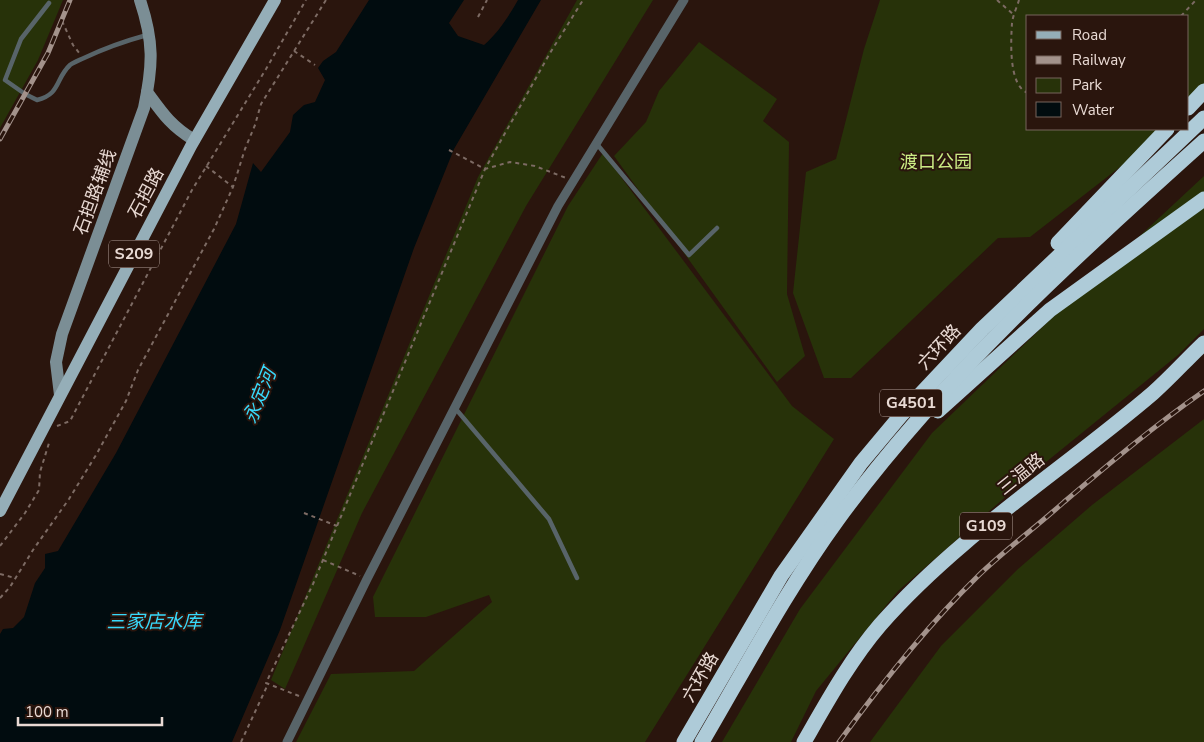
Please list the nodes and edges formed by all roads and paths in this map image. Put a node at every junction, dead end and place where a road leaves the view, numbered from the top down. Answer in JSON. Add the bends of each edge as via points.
{"nodes":[{"id":1,"x":140,"y":0,"type":"edge"},
{"id":2,"x":275,"y":0,"type":"edge"},
{"id":3,"x":306,"y":0,"type":"edge"},
{"id":4,"x":326,"y":0,"type":"edge"},
{"id":5,"x":488,"y":0,"type":"edge"},
{"id":6,"x":583,"y":0,"type":"edge"},
{"id":7,"x":684,"y":0,"type":"edge"},
{"id":8,"x":997,"y":0,"type":"edge"},
{"id":9,"x":1019,"y":0,"type":"edge"},
{"id":10,"x":1196,"y":0,"type":"edge"},
{"id":11,"x":49,"y":3,"type":"dead end"},
{"id":12,"x":1014,"y":15,"type":"junction"},
{"id":13,"x":1182,"y":15,"type":"edge"},
{"id":14,"x":478,"y":16,"type":"dead end"},
{"id":15,"x":62,"y":21,"type":"dead end"},
{"id":16,"x":149,"y":34,"type":"junction"},
{"id":17,"x":294,"y":51,"type":"junction"},
{"id":18,"x":83,"y":58,"type":"junction"},
{"id":19,"x":315,"y":65,"type":"dead end"},
{"id":20,"x":1204,"y":91,"type":"edge"},
{"id":21,"x":147,"y":92,"type":"junction"},
{"id":22,"x":1026,"y":92,"type":"edge"},
{"id":23,"x":1189,"y":107,"type":"edge"},
{"id":24,"x":1204,"y":118,"type":"edge"},
{"id":25,"x":1166,"y":130,"type":"edge"},
{"id":26,"x":194,"y":140,"type":"junction"},
{"id":27,"x":1204,"y":141,"type":"edge"},
{"id":28,"x":596,"y":144,"type":"junction"},
{"id":29,"x":449,"y":150,"type":"dead end"},
{"id":30,"x":206,"y":166,"type":"junction"},
{"id":31,"x":485,"y":170,"type":"junction"},
{"id":32,"x":572,"y":182,"type":"junction"},
{"id":33,"x":233,"y":187,"type":"junction"},
{"id":34,"x":1204,"y":199,"type":"edge"},
{"id":35,"x":717,"y":228,"type":"dead end"},
{"id":36,"x":982,"y":329,"type":"junction"},
{"id":37,"x":1204,"y":342,"type":"edge"},
{"id":38,"x":60,"y":395,"type":"junction"},
{"id":39,"x":455,"y":408,"type":"junction"},
{"id":40,"x":52,"y":423,"type":"junction"},
{"id":41,"x":53,"y":433,"type":"dead end"},
{"id":42,"x":50,"y":439,"type":"dead end"},
{"id":43,"x":880,"y":465,"type":"junction"},
{"id":44,"x":0,"y":511,"type":"edge"},
{"id":45,"x":304,"y":513,"type":"dead end"},
{"id":46,"x":337,"y":526,"type":"junction"},
{"id":47,"x":0,"y":546,"type":"edge"},
{"id":48,"x":323,"y":560,"type":"junction"},
{"id":49,"x":0,"y":574,"type":"edge"},
{"id":50,"x":16,"y":578,"type":"junction"},
{"id":51,"x":577,"y":578,"type":"dead end"},
{"id":52,"x":367,"y":579,"type":"junction"},
{"id":53,"x":0,"y":598,"type":"edge"},
{"id":54,"x":268,"y":684,"type":"junction"},
{"id":55,"x":308,"y":699,"type":"junction"},
{"id":56,"x":240,"y":742,"type":"edge"},
{"id":57,"x":287,"y":742,"type":"edge"},
{"id":58,"x":684,"y":742,"type":"edge"},
{"id":59,"x":702,"y":742,"type":"edge"},
{"id":60,"x":804,"y":742,"type":"edge"}],
"edges":[{"from":1,"to":16,"type":"main road","name":"石担路辅线"},
{"from":2,"to":26,"type":"main road","name":"石担路","number":"S209"},
{"from":3,"to":30,"type":"path"},
{"from":4,"to":17,"type":"path"},
{"from":5,"to":14,"type":"path"},
{"from":6,"to":31,"type":"path"},
{"from":7,"to":28,"type":"street"},
{"from":8,"to":12,"type":"path"},
{"from":9,"to":12,"type":"path"},
{"from":10,"to":13,"type":"path"},
{"from":11,"to":18,"type":"lane","via":[[21,39],[5,80],[38,100],[48,98],[71,64]]},
{"from":12,"to":22,"type":"path","via":[[1012,65],[1017,83]]},
{"from":15,"to":18,"type":"path"},
{"from":16,"to":18,"type":"lane","via":[[125,40]]},
{"from":16,"to":21,"type":"main road","name":"石担路辅线","via":[[151,76]]},
{"from":17,"to":19,"type":"path"},
{"from":17,"to":33,"type":"path","via":[[261,104]]},
{"from":20,"to":23,"type":"highway"},
{"from":21,"to":26,"type":"main road","via":[[167,120]]},
{"from":21,"to":38,"type":"main road","name":"石担路辅线","via":[[62,334],[56,362]]},
{"from":24,"to":36,"type":"highway","name":"六环路","number":"G4501"},
{"from":25,"to":36,"type":"highway","via":[[1076,222]]},
{"from":26,"to":38,"type":"main road","name":"石担路","number":"S209"},
{"from":27,"to":43,"type":"highway","name":"六环路","number":"G4501","via":[[991,342],[916,421]]},
{"from":28,"to":32,"type":"street"},
{"from":28,"to":35,"type":"lane","via":[[689,255]]},
{"from":29,"to":31,"type":"path"},
{"from":30,"to":33,"type":"path"},
{"from":30,"to":40,"type":"path","via":[[78,408],[70,421]]},
{"from":31,"to":32,"type":"path","via":[[510,162],[535,166]]},
{"from":31,"to":46,"type":"path"},
{"from":32,"to":39,"type":"street"},
{"from":33,"to":50,"type":"path","via":[[138,370],[126,401],[96,455]]},
{"from":34,"to":43,"type":"highway","via":[[1050,310]]},
{"from":36,"to":58,"type":"highway","name":"六环路","number":"G4501","via":[[902,414],[820,519],[781,576]]},
{"from":37,"to":60,"type":"highway","name":"三温路","number":"G109","via":[[1153,392],[933,571],[875,633],[827,701]]},
{"from":38,"to":40,"type":"main road","name":"石担路","number":"S209"},
{"from":39,"to":51,"type":"lane","via":[[549,519]]},
{"from":39,"to":52,"type":"street"},
{"from":40,"to":41,"type":"path"},
{"from":40,"to":44,"type":"main road","name":"石担路","number":"S209"},
{"from":42,"to":47,"type":"path","via":[[40,472],[39,490]]},
{"from":43,"to":59,"type":"highway","name":"六环路","number":"G4501","via":[[804,569]]},
{"from":45,"to":46,"type":"path"},
{"from":46,"to":48,"type":"path"},
{"from":48,"to":52,"type":"path"},
{"from":48,"to":54,"type":"path"},
{"from":49,"to":50,"type":"path"},
{"from":50,"to":53,"type":"path"},
{"from":52,"to":55,"type":"street"},
{"from":54,"to":55,"type":"path"},
{"from":54,"to":56,"type":"path"},
{"from":55,"to":57,"type":"street"}]}
